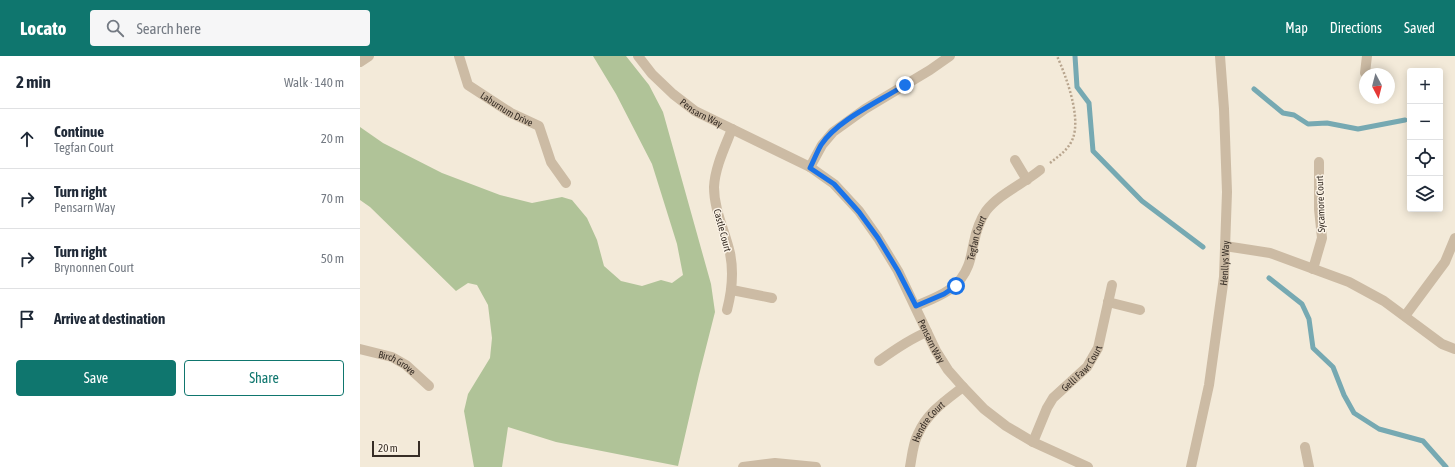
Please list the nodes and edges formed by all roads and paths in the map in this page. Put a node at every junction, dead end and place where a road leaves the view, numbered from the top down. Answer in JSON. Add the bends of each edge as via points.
{"nodes":[{"id":1,"x":459,"y":56,"type":"edge"},
{"id":2,"x":638,"y":56,"type":"edge"},
{"id":3,"x":950,"y":56,"type":"edge"},
{"id":4,"x":1057,"y":56,"type":"edge"},
{"id":5,"x":1220,"y":56,"type":"edge"},
{"id":6,"x":1367,"y":56,"type":"edge"},
{"id":7,"x":1366,"y":68,"type":"edge"},
{"id":8,"x":732,"y":129,"type":"junction"},
{"id":9,"x":1015,"y":160,"type":"dead end"},
{"id":10,"x":1319,"y":162,"type":"dead end"},
{"id":11,"x":810,"y":168,"type":"junction"},
{"id":12,"x":1040,"y":170,"type":"joint"},
{"id":13,"x":1028,"y":180,"type":"junction"},
{"id":14,"x":566,"y":183,"type":"dead end"},
{"id":15,"x":1455,"y":238,"type":"edge"},
{"id":16,"x":1225,"y":246,"type":"junction"},
{"id":17,"x":1313,"y":269,"type":"junction"},
{"id":18,"x":1112,"y":285,"type":"dead end"},
{"id":19,"x":732,"y":290,"type":"junction"},
{"id":20,"x":772,"y":298,"type":"dead end"},
{"id":21,"x":1108,"y":302,"type":"junction"},
{"id":22,"x":916,"y":306,"type":"junction"},
{"id":23,"x":728,"y":310,"type":"dead end"},
{"id":24,"x":1140,"y":310,"type":"dead end"},
{"id":25,"x":1406,"y":316,"type":"junction"},
{"id":26,"x":928,"y":332,"type":"junction"},
{"id":27,"x":360,"y":348,"type":"edge"},
{"id":28,"x":1455,"y":349,"type":"edge"},
{"id":29,"x":879,"y":361,"type":"dead end"},
{"id":30,"x":429,"y":386,"type":"dead end"},
{"id":31,"x":963,"y":387,"type":"junction"},
{"id":32,"x":1033,"y":442,"type":"junction"},
{"id":33,"x":1305,"y":446,"type":"dead end"},
{"id":34,"x":742,"y":467,"type":"edge"},
{"id":35,"x":816,"y":467,"type":"edge"},
{"id":36,"x":910,"y":467,"type":"edge"},
{"id":37,"x":1088,"y":467,"type":"edge"},
{"id":38,"x":1191,"y":467,"type":"edge"},
{"id":39,"x":1309,"y":467,"type":"edge"}],
"edges":[{"from":1,"to":14,"type":"street","name":"Laburnum Drive","via":[[468,85],[511,114],[539,126],[551,162]]},
{"from":2,"to":8,"type":"street","name":"Pensarn Way","via":[[673,94],[695,111]]},
{"from":3,"to":11,"type":"street","via":[[833,132],[822,145]]},
{"from":4,"to":12,"type":"path","via":[[1071,93],[1075,125],[1073,138],[1063,154]]},
{"from":5,"to":16,"type":"street","name":"Henllys Way","via":[[1227,192]]},
{"from":6,"to":7,"type":"street"},
{"from":8,"to":11,"type":"street","name":"Pensarn Way"},
{"from":8,"to":19,"type":"street","name":"Castle Court","via":[[717,166],[714,187],[717,213],[730,252]]},
{"from":9,"to":13,"type":"street"},
{"from":10,"to":17,"type":"street","name":"Sycamore Court","via":[[1322,238]]},
{"from":11,"to":22,"type":"street","name":"Pensarn Way","via":[[834,184],[859,212],[878,238]]},
{"from":12,"to":13,"type":"street","name":"Tegfan Court"},
{"from":13,"to":22,"type":"street","name":"Tegfan Court","via":[[994,201],[985,212],[979,224],[968,266],[956,286]]},
{"from":15,"to":25,"type":"street","via":[[1446,262]]},
{"from":16,"to":17,"type":"street","via":[[1270,253]]},
{"from":16,"to":38,"type":"street","name":"Henllys Way","via":[[1216,344]]},
{"from":17,"to":25,"type":"street","via":[[1349,282]]},
{"from":18,"to":21,"type":"street","name":"Gelli Fawr Court"},
{"from":19,"to":20,"type":"street"},
{"from":19,"to":23,"type":"street","name":"Castle Court"},
{"from":21,"to":24,"type":"street"},
{"from":21,"to":32,"type":"street","name":"Gelli Fawr Court","via":[[1098,348],[1087,367],[1053,398]]},
{"from":22,"to":26,"type":"street","name":"Pensarn Way"},
{"from":25,"to":28,"type":"street","via":[[1442,344]]},
{"from":26,"to":29,"type":"street"},
{"from":26,"to":31,"type":"street","name":"Pensarn Way","via":[[944,364]]},
{"from":27,"to":30,"type":"street","name":"Birch Grove","via":[[392,357],[406,365]]},
{"from":31,"to":32,"type":"street","name":"Pensarn Way","via":[[984,409]]},
{"from":31,"to":36,"type":"street","name":"Hendre Court","via":[[937,407],[926,420],[917,435]]},
{"from":32,"to":37,"type":"street","name":"Pensarn Way"},
{"from":33,"to":39,"type":"street"},
{"from":34,"to":35,"type":"street","via":[[775,463]]}]}
